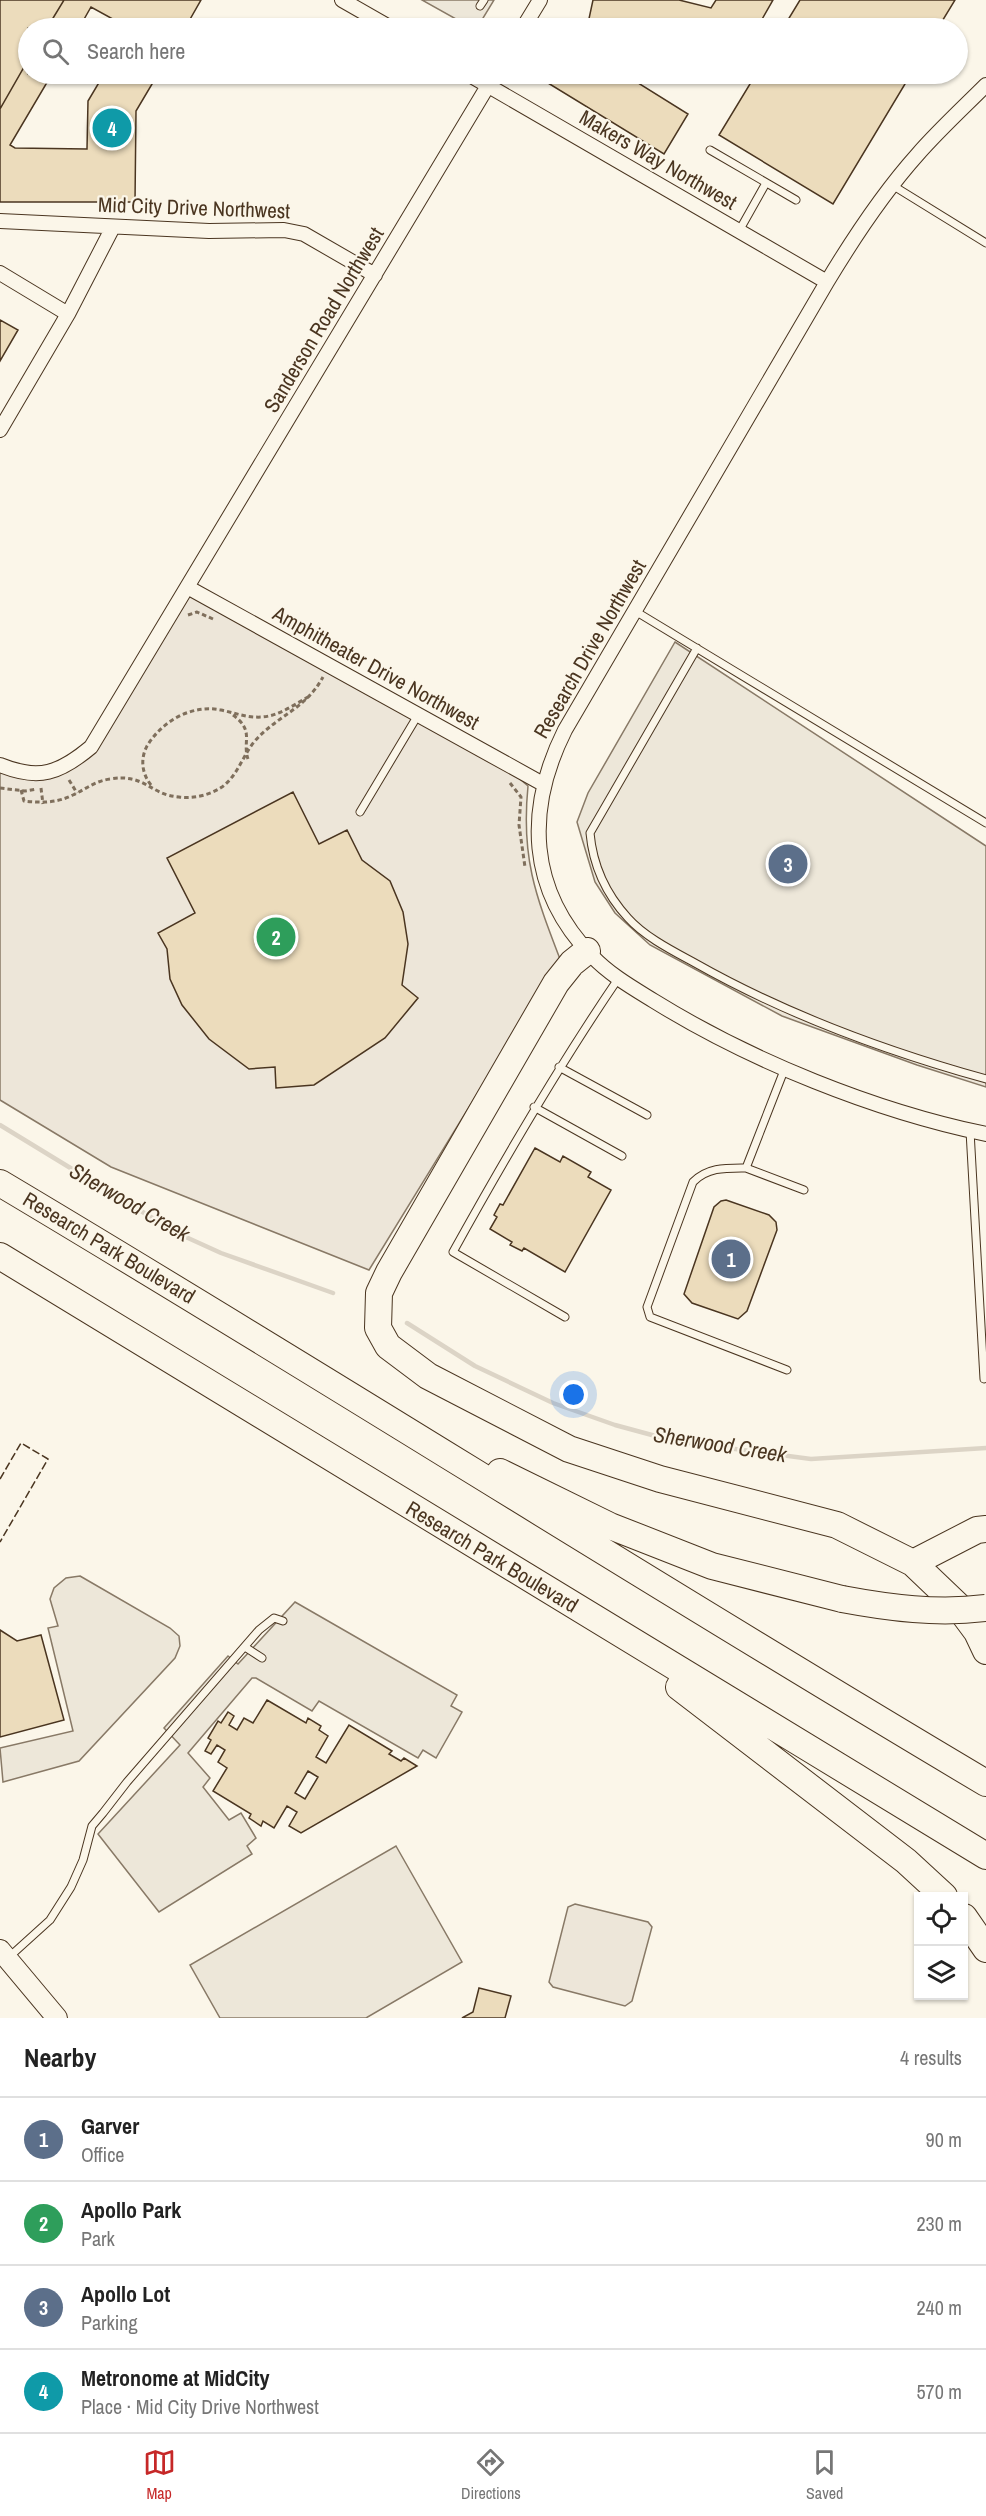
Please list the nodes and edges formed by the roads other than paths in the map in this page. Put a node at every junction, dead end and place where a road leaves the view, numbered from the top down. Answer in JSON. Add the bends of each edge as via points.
{"nodes":[{"id":1,"x":342,"y":0,"type":"edge"},
{"id":2,"x":540,"y":0,"type":"edge"},
{"id":3,"x":374,"y":18,"type":"edge"},
{"id":4,"x":529,"y":18,"type":"edge"},
{"id":5,"x":489,"y":84,"type":"edge"},
{"id":6,"x":500,"y":84,"type":"edge"},
{"id":7,"x":986,"y":85,"type":"edge"},
{"id":8,"x":710,"y":150,"type":"dead end"},
{"id":9,"x":766,"y":183,"type":"junction"},
{"id":10,"x":892,"y":185,"type":"junction"},
{"id":11,"x":796,"y":200,"type":"dead end"},
{"id":12,"x":0,"y":221,"type":"edge"},
{"id":13,"x":113,"y":227,"type":"junction"},
{"id":14,"x":739,"y":231,"type":"junction"},
{"id":15,"x":986,"y":243,"type":"edge"},
{"id":16,"x":0,"y":273,"type":"edge"},
{"id":17,"x":375,"y":275,"type":"junction"},
{"id":18,"x":827,"y":282,"type":"junction"},
{"id":19,"x":69,"y":314,"type":"junction"},
{"id":20,"x":0,"y":430,"type":"edge"},
{"id":21,"x":189,"y":588,"type":"junction"},
{"id":22,"x":635,"y":611,"type":"junction"},
{"id":23,"x":697,"y":648,"type":"junction"},
{"id":24,"x":418,"y":715,"type":"junction"},
{"id":25,"x":0,"y":765,"type":"edge"},
{"id":26,"x":543,"y":784,"type":"junction"},
{"id":27,"x":360,"y":813,"type":"dead end"},
{"id":28,"x":986,"y":823,"type":"edge"},
{"id":29,"x":587,"y":951,"type":"junction"},
{"id":30,"x":618,"y":979,"type":"junction"},
{"id":31,"x":559,"y":1067,"type":"junction"},
{"id":32,"x":785,"y":1068,"type":"junction"},
{"id":33,"x":986,"y":1079,"type":"edge"},
{"id":34,"x":534,"y":1107,"type":"junction"},
{"id":35,"x":647,"y":1115,"type":"dead end"},
{"id":36,"x":970,"y":1131,"type":"junction"},
{"id":37,"x":986,"y":1134,"type":"edge"},
{"id":38,"x":622,"y":1156,"type":"dead end"},
{"id":39,"x":746,"y":1168,"type":"junction"},
{"id":40,"x":0,"y":1183,"type":"edge"},
{"id":41,"x":804,"y":1190,"type":"dead end"},
{"id":42,"x":0,"y":1256,"type":"edge"},
{"id":43,"x":565,"y":1317,"type":"dead end"},
{"id":44,"x":787,"y":1370,"type":"dead end"},
{"id":45,"x":984,"y":1379,"type":"dead end"},
{"id":46,"x":380,"y":1414,"type":"junction"},
{"id":47,"x":986,"y":1529,"type":"edge"},
{"id":48,"x":913,"y":1563,"type":"junction"},
{"id":49,"x":568,"y":1604,"type":"junction"},
{"id":50,"x":986,"y":1608,"type":"edge"},
{"id":51,"x":283,"y":1621,"type":"dead end"},
{"id":52,"x":245,"y":1647,"type":"junction"},
{"id":53,"x":986,"y":1651,"type":"edge"},
{"id":54,"x":262,"y":1658,"type":"dead end"},
{"id":55,"x":986,"y":1783,"type":"edge"},
{"id":56,"x":986,"y":1856,"type":"edge"},
{"id":57,"x":940,"y":1892,"type":"edge"},
{"id":58,"x":968,"y":1924,"type":"edge"},
{"id":59,"x":986,"y":1949,"type":"edge"},
{"id":60,"x":4,"y":1954,"type":"edge"},
{"id":61,"x":57,"y":2018,"type":"edge"}],
"edges":[{"from":1,"to":3,"type":"street"},
{"from":2,"to":4,"type":"street"},
{"from":5,"to":17,"type":"street","name":"Sanderson Road Northwest"},
{"from":6,"to":14,"type":"street","name":"Makers Way Northwest"},
{"from":7,"to":10,"type":"street","name":"Research Drive Northwest"},
{"from":8,"to":9,"type":"lane"},
{"from":9,"to":11,"type":"lane"},
{"from":9,"to":14,"type":"lane"},
{"from":10,"to":15,"type":"lane"},
{"from":10,"to":18,"type":"street","name":"Research Drive Northwest"},
{"from":12,"to":13,"type":"street","name":"Mid City Drive Northwest"},
{"from":13,"to":17,"type":"street","name":"Mid City Drive Northwest","via":[[284,230],[304,234]]},
{"from":13,"to":19,"type":"street"},
{"from":14,"to":18,"type":"street","name":"Makers Way Northwest"},
{"from":16,"to":19,"type":"street"},
{"from":17,"to":21,"type":"street","name":"Sanderson Road Northwest"},
{"from":18,"to":22,"type":"street","name":"Research Drive Northwest"},
{"from":19,"to":20,"type":"street"},
{"from":21,"to":24,"type":"street","name":"Amphitheater Drive Northwest"},
{"from":21,"to":25,"type":"street","name":"Sanderson Road Northwest","via":[[91,747],[71,764],[46,774],[20,773]]},
{"from":22,"to":23,"type":"lane"},
{"from":22,"to":26,"type":"street","name":"Research Drive Northwest","via":[[565,730]]},
{"from":23,"to":28,"type":"lane"},
{"from":23,"to":33,"type":"lane","via":[[590,833],[592,858],[606,891],[629,920],[664,946],[779,1006],[873,1045]]},
{"from":24,"to":26,"type":"street","name":"Amphitheater Drive Northwest"},
{"from":24,"to":27,"type":"lane"},
{"from":26,"to":29,"type":"street","name":"Research Drive Northwest","via":[[538,818],[541,860],[563,917]]},
{"from":29,"to":30,"type":"street","name":"Research Drive Northwest"},
{"from":29,"to":48,"type":"highway","via":[[556,983],[389,1272],[377,1308],[382,1337],[428,1376],[568,1449],[660,1479],[837,1526]]},
{"from":30,"to":31,"type":"lane"},
{"from":30,"to":32,"type":"street","name":"Research Drive Northwest","via":[[728,1043]]},
{"from":31,"to":34,"type":"lane"},
{"from":31,"to":35,"type":"lane"},
{"from":32,"to":36,"type":"street","name":"Research Drive Northwest"},
{"from":32,"to":39,"type":"lane"},
{"from":34,"to":38,"type":"lane"},
{"from":34,"to":43,"type":"lane","via":[[453,1252]]},
{"from":36,"to":37,"type":"street","name":"Research Drive Northwest"},
{"from":36,"to":45,"type":"lane"},
{"from":39,"to":41,"type":"lane"},
{"from":39,"to":44,"type":"lane","via":[[720,1168],[693,1182],[647,1307],[650,1317]]},
{"from":40,"to":46,"type":"highway","name":"Research Park Boulevard"},
{"from":42,"to":49,"type":"highway","name":"Research Park Boulevard"},
{"from":46,"to":50,"type":"highway","bridge":true,"via":[[610,1526],[712,1566],[896,1609],[952,1612]]},
{"from":46,"to":55,"type":"highway","name":"Research Park Boulevard"},
{"from":47,"to":48,"type":"highway"},
{"from":48,"to":53,"type":"highway","via":[[957,1605]]},
{"from":49,"to":56,"type":"highway","name":"Research Park Boulevard"},
{"from":49,"to":57,"type":"highway","via":[[843,1811]]},
{"from":51,"to":52,"type":"lane","via":[[274,1618]]},
{"from":52,"to":54,"type":"lane"},
{"from":52,"to":60,"type":"lane","via":[[92,1826],[71,1887],[50,1920]]},
{"from":58,"to":59,"type":"highway"},
{"from":60,"to":61,"type":"street"}]}
